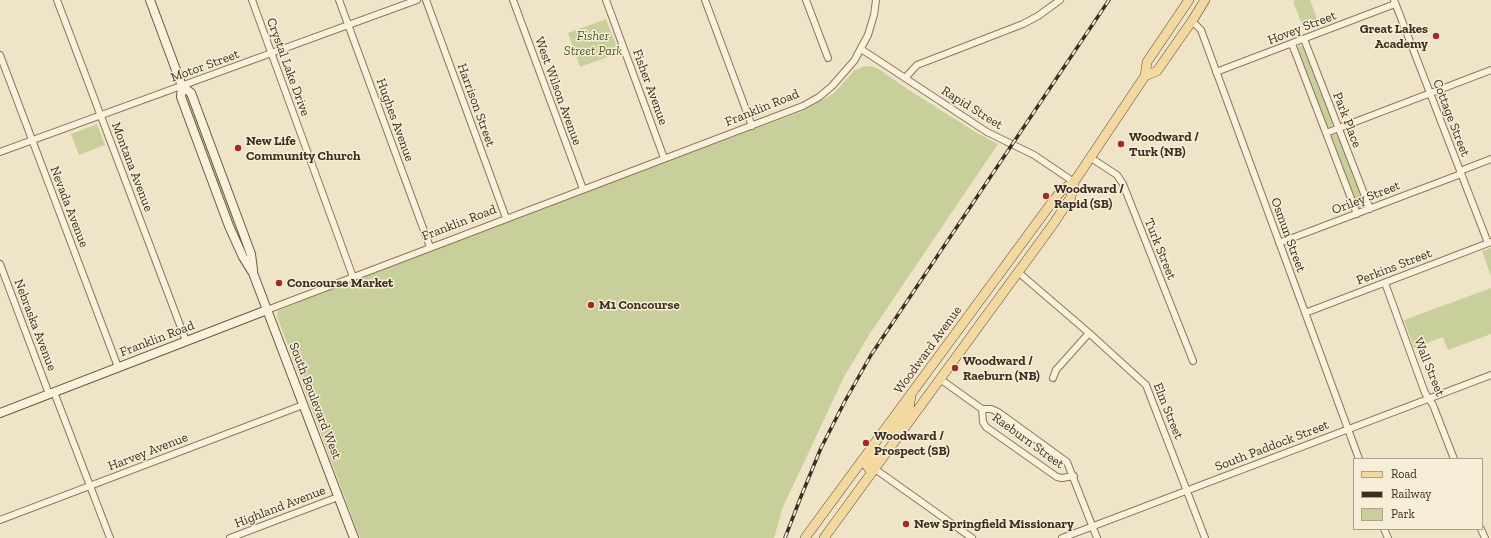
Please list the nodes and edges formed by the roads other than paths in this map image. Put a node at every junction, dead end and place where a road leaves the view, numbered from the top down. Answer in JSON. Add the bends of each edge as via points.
{"nodes":[{"id":1,"x":57,"y":0,"type":"edge"},
{"id":2,"x":150,"y":0,"type":"edge"},
{"id":3,"x":252,"y":0,"type":"edge"},
{"id":4,"x":339,"y":0,"type":"edge"},
{"id":5,"x":417,"y":0,"type":"edge"},
{"id":6,"x":426,"y":0,"type":"edge"},
{"id":7,"x":513,"y":0,"type":"edge"},
{"id":8,"x":606,"y":0,"type":"edge"},
{"id":9,"x":706,"y":0,"type":"edge"},
{"id":10,"x":806,"y":0,"type":"edge"},
{"id":11,"x":876,"y":0,"type":"edge"},
{"id":12,"x":1060,"y":0,"type":"edge"},
{"id":13,"x":1189,"y":0,"type":"edge"},
{"id":14,"x":1206,"y":0,"type":"edge"},
{"id":15,"x":1394,"y":2,"type":"edge"},
{"id":16,"x":1192,"y":21,"type":"junction"},
{"id":17,"x":348,"y":25,"type":"junction"},
{"id":18,"x":1304,"y":39,"type":"junction"},
{"id":19,"x":1292,"y":44,"type":"junction"},
{"id":20,"x":861,"y":49,"type":"junction"},
{"id":21,"x":272,"y":54,"type":"junction"},
{"id":22,"x":0,"y":55,"type":"edge"},
{"id":23,"x":828,"y":58,"type":"dead end"},
{"id":24,"x":1491,"y":70,"type":"edge"},
{"id":25,"x":1216,"y":72,"type":"junction"},
{"id":26,"x":1146,"y":76,"type":"junction"},
{"id":27,"x":905,"y":78,"type":"junction"},
{"id":28,"x":182,"y":86,"type":"junction"},
{"id":29,"x":1430,"y":93,"type":"junction"},
{"id":30,"x":101,"y":116,"type":"junction"},
{"id":31,"x":752,"y":126,"type":"junction"},
{"id":32,"x":1338,"y":129,"type":"junction"},
{"id":33,"x":1326,"y":133,"type":"junction"},
{"id":34,"x":32,"y":141,"type":"junction"},
{"id":35,"x":0,"y":152,"type":"edge"},
{"id":36,"x":664,"y":158,"type":"junction"},
{"id":37,"x":1091,"y":158,"type":"junction"},
{"id":38,"x":1491,"y":159,"type":"edge"},
{"id":39,"x":1460,"y":172,"type":"junction"},
{"id":40,"x":1074,"y":182,"type":"junction"},
{"id":41,"x":582,"y":189,"type":"junction"},
{"id":42,"x":1370,"y":209,"type":"junction"},
{"id":43,"x":1357,"y":214,"type":"junction"},
{"id":44,"x":506,"y":218,"type":"junction"},
{"id":45,"x":1279,"y":243,"type":"junction"},
{"id":46,"x":1489,"y":243,"type":"edge"},
{"id":47,"x":430,"y":247,"type":"junction"},
{"id":48,"x":0,"y":264,"type":"edge"},
{"id":49,"x":1018,"y":272,"type":"junction"},
{"id":50,"x":353,"y":277,"type":"junction"},
{"id":51,"x":1385,"y":283,"type":"junction"},
{"id":52,"x":267,"y":310,"type":"junction"},
{"id":53,"x":1305,"y":313,"type":"junction"},
{"id":54,"x":959,"y":329,"type":"junction"},
{"id":55,"x":1089,"y":333,"type":"junction"},
{"id":56,"x":186,"y":341,"type":"junction"},
{"id":57,"x":1193,"y":361,"type":"dead end"},
{"id":58,"x":118,"y":367,"type":"junction"},
{"id":59,"x":1491,"y":375,"type":"edge"},
{"id":60,"x":1053,"y":378,"type":"dead end"},
{"id":61,"x":940,"y":379,"type":"junction"},
{"id":62,"x":52,"y":393,"type":"junction"},
{"id":63,"x":911,"y":395,"type":"junction"},
{"id":64,"x":1429,"y":398,"type":"junction"},
{"id":65,"x":303,"y":405,"type":"junction"},
{"id":66,"x":982,"y":409,"type":"junction"},
{"id":67,"x":0,"y":412,"type":"edge"},
{"id":68,"x":1348,"y":429,"type":"junction"},
{"id":69,"x":1359,"y":458,"type":"edge"},
{"id":70,"x":1454,"y":458,"type":"edge"},
{"id":71,"x":875,"y":469,"type":"junction"},
{"id":72,"x":1074,"y":476,"type":"junction"},
{"id":73,"x":90,"y":486,"type":"junction"},
{"id":74,"x":1187,"y":490,"type":"junction"},
{"id":75,"x":338,"y":497,"type":"junction"},
{"id":76,"x":0,"y":520,"type":"edge"},
{"id":77,"x":1093,"y":526,"type":"junction"},
{"id":78,"x":110,"y":538,"type":"edge"},
{"id":79,"x":230,"y":538,"type":"edge"},
{"id":80,"x":354,"y":538,"type":"edge"},
{"id":81,"x":805,"y":538,"type":"edge"},
{"id":82,"x":824,"y":538,"type":"edge"},
{"id":83,"x":972,"y":538,"type":"edge"},
{"id":84,"x":1062,"y":538,"type":"edge"},
{"id":85,"x":1097,"y":538,"type":"edge"},
{"id":86,"x":1205,"y":538,"type":"edge"}],
"edges":[{"from":1,"to":30,"type":"street","name":"Montana Avenue"},
{"from":2,"to":28,"type":"street","name":"South Boulevard West"},
{"from":3,"to":21,"type":"street","name":"Crystal Lake Drive"},
{"from":4,"to":17,"type":"street","name":"Hughes Avenue"},
{"from":5,"to":17,"type":"street","name":"Motor Street"},
{"from":6,"to":44,"type":"street","name":"Harrison Street"},
{"from":7,"to":41,"type":"street","name":"West Wilson Avenue"},
{"from":8,"to":36,"type":"street","name":"Fisher Avenue"},
{"from":9,"to":31,"type":"street"},
{"from":10,"to":23,"type":"street"},
{"from":11,"to":20,"type":"street","name":"Franklin Road","via":[[871,25]]},
{"from":12,"to":27,"type":"street","via":[[1023,24],[918,65]]},
{"from":13,"to":26,"type":"main road","name":"Woodward Avenue","via":[[1147,62]]},
{"from":14,"to":16,"type":"main road","name":"Woodward Avenue"},
{"from":15,"to":18,"type":"street","name":"Hovey Street"},
{"from":15,"to":29,"type":"street","name":"Cottage Street"},
{"from":16,"to":25,"type":"street","name":"Osmun Street","via":[[1201,30]]},
{"from":16,"to":26,"type":"main road","name":"Woodward Avenue","via":[[1157,71]]},
{"from":17,"to":21,"type":"street","name":"Motor Street"},
{"from":17,"to":47,"type":"street","name":"Hughes Avenue"},
{"from":18,"to":19,"type":"street","name":"Hovey Street"},
{"from":18,"to":32,"type":"street","name":"Park Place"},
{"from":19,"to":25,"type":"street","name":"Hovey Street"},
{"from":19,"to":33,"type":"street","name":"Park Place"},
{"from":20,"to":27,"type":"street","name":"Rapid Street"},
{"from":20,"to":31,"type":"street","name":"Franklin Road","via":[[842,76],[819,97],[797,109]]},
{"from":21,"to":28,"type":"street","name":"Motor Street"},
{"from":21,"to":50,"type":"street","name":"Crystal Lake Drive"},
{"from":22,"to":34,"type":"street","name":"Nevada Avenue"},
{"from":24,"to":29,"type":"street"},
{"from":25,"to":45,"type":"street","name":"Osmun Street"},
{"from":26,"to":37,"type":"main road","name":"Woodward Avenue"},
{"from":27,"to":40,"type":"street","name":"Rapid Street","via":[[987,132],[1034,155]]},
{"from":28,"to":30,"type":"street","name":"Motor Street"},
{"from":28,"to":52,"type":"street","name":"South Boulevard West","via":[[181,97],[230,226],[253,273]]},
{"from":29,"to":32,"type":"street"},
{"from":29,"to":39,"type":"street","name":"Cottage Street"},
{"from":30,"to":34,"type":"street","name":"Motor Street"},
{"from":30,"to":56,"type":"street","name":"Montana Avenue"},
{"from":31,"to":36,"type":"street","name":"Franklin Road"},
{"from":32,"to":33,"type":"street"},
{"from":32,"to":42,"type":"street","name":"Park Place"},
{"from":33,"to":43,"type":"street","name":"Park Place"},
{"from":34,"to":35,"type":"street","name":"Motor Street"},
{"from":34,"to":58,"type":"street","name":"Nevada Avenue"},
{"from":36,"to":41,"type":"street","name":"Franklin Road"},
{"from":37,"to":40,"type":"main road","name":"Woodward Avenue"},
{"from":37,"to":57,"type":"street","name":"Turk Street","via":[[1114,173],[1121,181]]},
{"from":38,"to":39,"type":"street","name":"Oriley Street"},
{"from":39,"to":42,"type":"street","name":"Oriley Street"},
{"from":39,"to":46,"type":"street","name":"Cottage Street"},
{"from":40,"to":49,"type":"main road","name":"Woodward Avenue","via":[[1071,197]]},
{"from":40,"to":54,"type":"main road","name":"Woodward Avenue","via":[[1058,195]]},
{"from":41,"to":44,"type":"street","name":"Franklin Road"},
{"from":42,"to":43,"type":"street","name":"Oriley Street"},
{"from":43,"to":45,"type":"street","name":"Oriley Street"},
{"from":44,"to":47,"type":"street","name":"Franklin Road"},
{"from":45,"to":53,"type":"street","name":"Osmun Street"},
{"from":46,"to":51,"type":"street","name":"Perkins Street"},
{"from":47,"to":50,"type":"street","name":"Franklin Road"},
{"from":48,"to":62,"type":"street","name":"Nebraska Avenue"},
{"from":49,"to":55,"type":"street","name":"Elm Street"},
{"from":49,"to":61,"type":"main road","name":"Woodward Avenue"},
{"from":50,"to":52,"type":"street","name":"Franklin Road"},
{"from":51,"to":53,"type":"street","name":"Perkins Street"},
{"from":51,"to":64,"type":"street","name":"Wall Street"},
{"from":52,"to":56,"type":"street","name":"Franklin Road"},
{"from":52,"to":65,"type":"street","name":"South Boulevard West"},
{"from":53,"to":68,"type":"street","name":"Osmun Street"},
{"from":54,"to":61,"type":"main road","via":[[965,331],[966,335],[939,371]]},
{"from":54,"to":63,"type":"main road","name":"Woodward Avenue"},
{"from":55,"to":60,"type":"street","via":[[1056,370]]},
{"from":55,"to":74,"type":"street","name":"Elm Street","via":[[1146,385]]},
{"from":56,"to":58,"type":"street","name":"Franklin Road"},
{"from":58,"to":62,"type":"street","name":"Franklin Road"},
{"from":59,"to":64,"type":"street","name":"South Paddock Street"},
{"from":61,"to":66,"type":"street","name":"Raeburn Street"},
{"from":61,"to":71,"type":"main road","name":"Woodward Avenue"},
{"from":62,"to":67,"type":"street","name":"Franklin Road"},
{"from":62,"to":73,"type":"street","name":"Nebraska Avenue"},
{"from":63,"to":71,"type":"main road","via":[[909,408],[867,466],[870,470]]},
{"from":63,"to":81,"type":"main road","name":"Woodward Avenue"},
{"from":64,"to":68,"type":"street","name":"South Paddock Street"},
{"from":64,"to":70,"type":"street","name":"Wall Street"},
{"from":65,"to":73,"type":"street","name":"Harvey Avenue"},
{"from":65,"to":75,"type":"street","name":"South Boulevard West"},
{"from":66,"to":72,"type":"street","name":"Raeburn Street","via":[[998,412],[1065,460]]},
{"from":66,"to":72,"type":"street","name":"Raeburn Street","via":[[986,427],[1057,477]]},
{"from":68,"to":69,"type":"street","name":"Osmun Street"},
{"from":68,"to":74,"type":"street","name":"South Paddock Street"},
{"from":71,"to":82,"type":"main road","name":"Woodward Avenue"},
{"from":71,"to":83,"type":"street"},
{"from":72,"to":77,"type":"street","name":"Raeburn Street"},
{"from":73,"to":76,"type":"street","name":"Harvey Avenue"},
{"from":73,"to":78,"type":"street","name":"Nebraska Avenue"},
{"from":74,"to":77,"type":"street","name":"South Paddock Street"},
{"from":74,"to":86,"type":"street","name":"Elm Street"},
{"from":75,"to":79,"type":"street","name":"Highland Avenue"},
{"from":75,"to":80,"type":"street","name":"South Boulevard West"},
{"from":77,"to":84,"type":"street","name":"South Paddock Street"},
{"from":77,"to":85,"type":"street","name":"Raeburn Street"}]}
